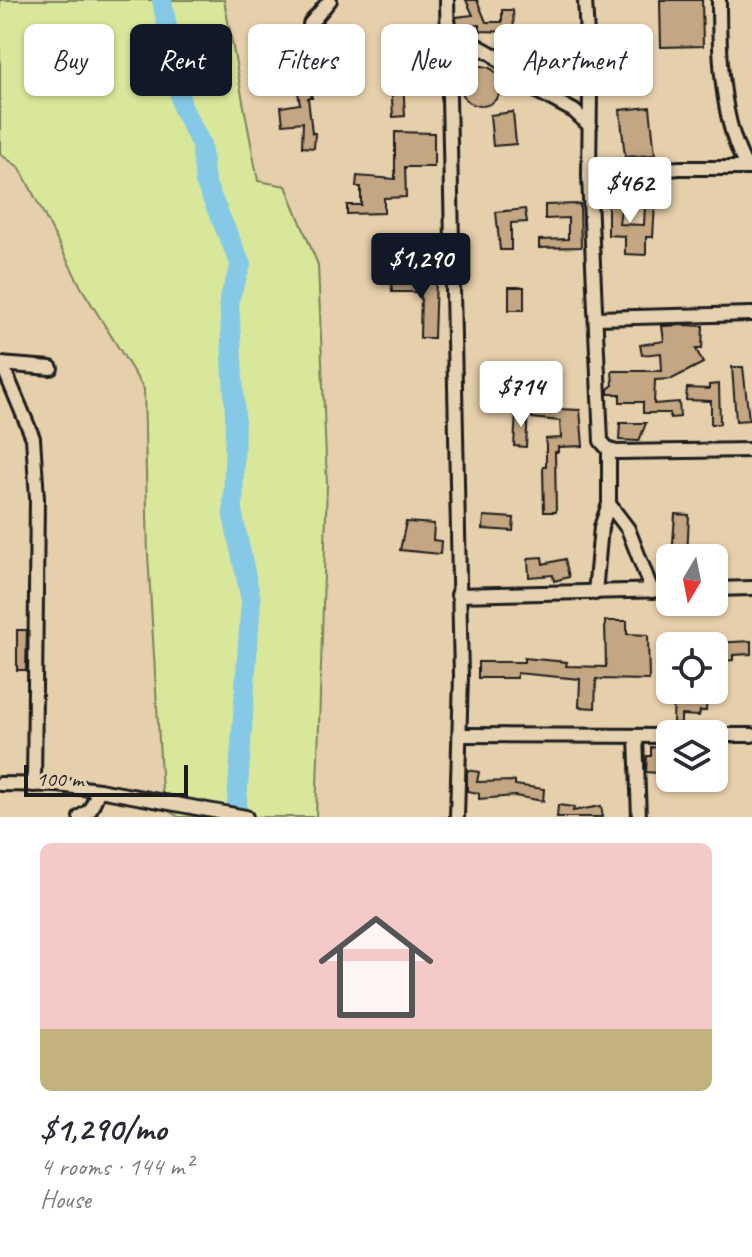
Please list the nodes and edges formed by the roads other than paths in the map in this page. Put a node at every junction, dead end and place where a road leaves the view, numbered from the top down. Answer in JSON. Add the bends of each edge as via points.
{"nodes":[{"id":1,"x":330,"y":0,"type":"edge"},
{"id":2,"x":447,"y":0,"type":"edge"},
{"id":3,"x":585,"y":0,"type":"edge"},
{"id":4,"x":719,"y":0,"type":"edge"},
{"id":5,"x":310,"y":24,"type":"dead end"},
{"id":6,"x":448,"y":24,"type":"edge"},
{"id":7,"x":478,"y":46,"type":"edge"},
{"id":8,"x":449,"y":96,"type":"edge"},
{"id":9,"x":590,"y":126,"type":"junction"},
{"id":10,"x":750,"y":168,"type":"edge"},
{"id":11,"x":589,"y":176,"type":"junction"},
{"id":12,"x":752,"y":314,"type":"edge"},
{"id":13,"x":596,"y":318,"type":"junction"},
{"id":14,"x":1,"y":364,"type":"edge"},
{"id":15,"x":51,"y":368,"type":"dead end"},
{"id":16,"x":609,"y":450,"type":"junction"},
{"id":17,"x":752,"y":450,"type":"edge"},
{"id":18,"x":609,"y":504,"type":"junction"},
{"id":19,"x":752,"y":588,"type":"edge"},
{"id":20,"x":728,"y":589,"type":"edge"},
{"id":21,"x":652,"y":591,"type":"junction"},
{"id":22,"x":656,"y":591,"type":"edge"},
{"id":23,"x":595,"y":593,"type":"junction"},
{"id":24,"x":458,"y":595,"type":"junction"},
{"id":25,"x":460,"y":735,"type":"junction"},
{"id":26,"x":728,"y":735,"type":"edge"},
{"id":27,"x":752,"y":735,"type":"edge"},
{"id":28,"x":656,"y":736,"type":"edge"},
{"id":29,"x":636,"y":737,"type":"junction"},
{"id":30,"x":0,"y":784,"type":"edge"},
{"id":31,"x":34,"y":785,"type":"junction"},
{"id":32,"x":99,"y":790,"type":"junction"},
{"id":33,"x":80,"y":817,"type":"edge"},
{"id":34,"x":246,"y":817,"type":"edge"},
{"id":35,"x":457,"y":817,"type":"edge"},
{"id":36,"x":639,"y":817,"type":"edge"}],
"edges":[{"from":1,"to":5,"type":"street"},
{"from":2,"to":6,"type":"street"},
{"from":3,"to":9,"type":"street"},
{"from":4,"to":10,"type":"street","via":[[728,113],[736,149]]},
{"from":7,"to":9,"type":"street","via":[[522,83],[574,111]]},
{"from":8,"to":24,"type":"street"},
{"from":9,"to":11,"type":"street"},
{"from":10,"to":11,"type":"street"},
{"from":11,"to":13,"type":"street"},
{"from":12,"to":13,"type":"street"},
{"from":13,"to":16,"type":"street","via":[[599,434]]},
{"from":14,"to":15,"type":"street"},
{"from":14,"to":31,"type":"street","via":[[33,438]]},
{"from":16,"to":17,"type":"street"},
{"from":16,"to":18,"type":"street"},
{"from":18,"to":21,"type":"street","via":[[628,529]]},
{"from":18,"to":23,"type":"street","via":[[601,527]]},
{"from":19,"to":20,"type":"street"},
{"from":21,"to":22,"type":"street"},
{"from":21,"to":23,"type":"street"},
{"from":23,"to":24,"type":"street"},
{"from":24,"to":25,"type":"street"},
{"from":25,"to":29,"type":"street"},
{"from":25,"to":35,"type":"street"},
{"from":26,"to":27,"type":"street"},
{"from":28,"to":29,"type":"street"},
{"from":29,"to":36,"type":"street"},
{"from":30,"to":31,"type":"street"},
{"from":31,"to":32,"type":"street"},
{"from":32,"to":33,"type":"street","via":[[90,810]]},
{"from":32,"to":34,"type":"street"}]}
